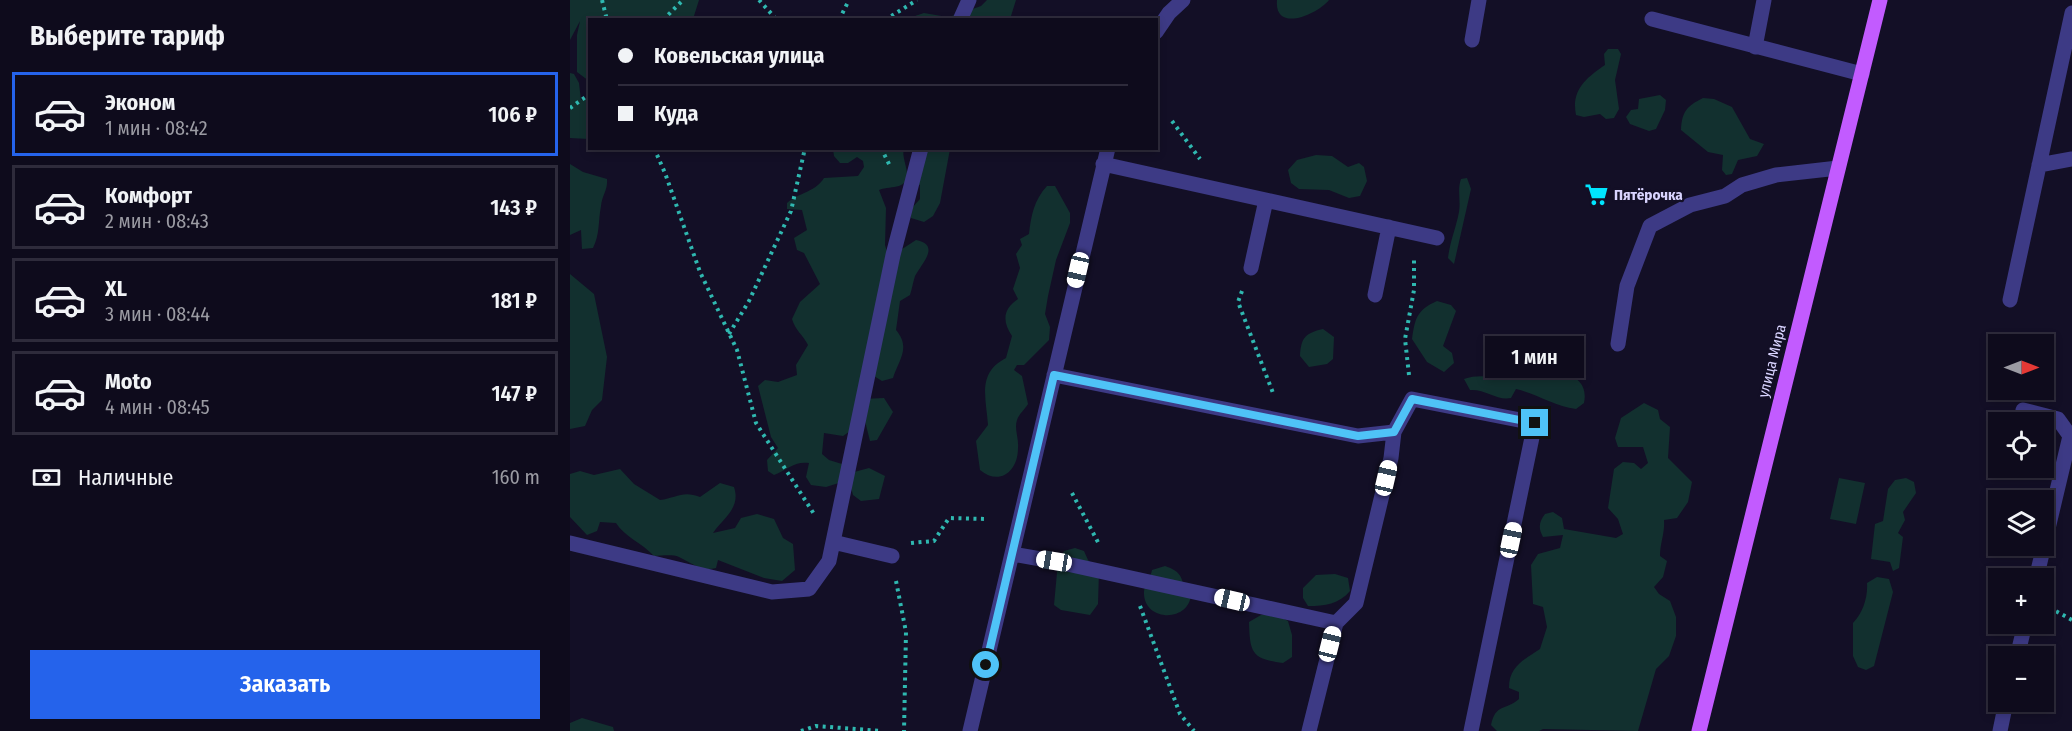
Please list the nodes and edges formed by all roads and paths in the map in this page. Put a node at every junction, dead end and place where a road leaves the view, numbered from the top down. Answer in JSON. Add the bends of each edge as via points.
{"nodes":[{"id":1,"x":602,"y":0,"type":"edge"},
{"id":2,"x":683,"y":0,"type":"edge"},
{"id":3,"x":759,"y":0,"type":"edge"},
{"id":4,"x":849,"y":0,"type":"edge"},
{"id":5,"x":916,"y":0,"type":"edge"},
{"id":6,"x":969,"y":0,"type":"edge"},
{"id":7,"x":1183,"y":0,"type":"edge"},
{"id":8,"x":1479,"y":0,"type":"edge"},
{"id":9,"x":1764,"y":0,"type":"edge"},
{"id":10,"x":1880,"y":0,"type":"edge"},
{"id":11,"x":2072,"y":13,"type":"edge"},
{"id":12,"x":606,"y":18,"type":"edge"},
{"id":13,"x":665,"y":18,"type":"edge"},
{"id":14,"x":775,"y":18,"type":"edge"},
{"id":15,"x":840,"y":18,"type":"edge"},
{"id":16,"x":888,"y":18,"type":"edge"},
{"id":17,"x":961,"y":18,"type":"edge"},
{"id":18,"x":1652,"y":20,"type":"dead end"},
{"id":19,"x":1158,"y":29,"type":"edge"},
{"id":20,"x":1472,"y":40,"type":"dead end"},
{"id":21,"x":1755,"y":47,"type":"junction"},
{"id":22,"x":1862,"y":74,"type":"junction"},
{"id":23,"x":588,"y":95,"type":"edge"},
{"id":24,"x":570,"y":108,"type":"edge"},
{"id":25,"x":1172,"y":121,"type":"dead end"},
{"id":26,"x":655,"y":150,"type":"edge"},
{"id":27,"x":805,"y":150,"type":"edge"},
{"id":28,"x":920,"y":150,"type":"edge"},
{"id":29,"x":1107,"y":150,"type":"edge"},
{"id":30,"x":2072,"y":159,"type":"edge"},
{"id":31,"x":1103,"y":164,"type":"junction"},
{"id":32,"x":2039,"y":165,"type":"junction"},
{"id":33,"x":1838,"y":168,"type":"junction"},
{"id":34,"x":1220,"y":190,"type":"junction"},
{"id":35,"x":1266,"y":200,"type":"junction"},
{"id":36,"x":1389,"y":227,"type":"junction"},
{"id":37,"x":1415,"y":233,"type":"junction"},
{"id":38,"x":1437,"y":238,"type":"dead end"},
{"id":39,"x":1251,"y":268,"type":"joint"},
{"id":40,"x":1375,"y":295,"type":"dead end"},
{"id":41,"x":2010,"y":300,"type":"dead end"},
{"id":42,"x":729,"y":334,"type":"junction"},
{"id":43,"x":1618,"y":344,"type":"dead end"},
{"id":44,"x":1054,"y":375,"type":"junction"},
{"id":45,"x":1412,"y":399,"type":"junction"},
{"id":46,"x":2023,"y":410,"type":"dead end"},
{"id":47,"x":1280,"y":421,"type":"junction"},
{"id":48,"x":1394,"y":432,"type":"junction"},
{"id":49,"x":1072,"y":494,"type":"dead end"},
{"id":50,"x":988,"y":519,"type":"dead end"},
{"id":51,"x":833,"y":542,"type":"junction"},
{"id":52,"x":570,"y":543,"type":"edge"},
{"id":53,"x":1012,"y":554,"type":"junction"},
{"id":54,"x":892,"y":556,"type":"junction"},
{"id":55,"x":2039,"y":568,"type":"edge"},
{"id":56,"x":1130,"y":577,"type":"junction"},
{"id":57,"x":2054,"y":610,"type":"edge"},
{"id":58,"x":2072,"y":620,"type":"edge"},
{"id":59,"x":1336,"y":623,"type":"junction"},
{"id":60,"x":2004,"y":712,"type":"edge"},
{"id":61,"x":801,"y":731,"type":"edge"},
{"id":62,"x":882,"y":731,"type":"edge"},
{"id":63,"x":904,"y":731,"type":"edge"},
{"id":64,"x":970,"y":731,"type":"edge"},
{"id":65,"x":1194,"y":731,"type":"edge"},
{"id":66,"x":1309,"y":731,"type":"edge"},
{"id":67,"x":1471,"y":731,"type":"edge"},
{"id":68,"x":1699,"y":731,"type":"edge"},
{"id":69,"x":2000,"y":731,"type":"edge"}],
"edges":[{"from":1,"to":12,"type":"path"},
{"from":2,"to":13,"type":"path"},
{"from":3,"to":14,"type":"path"},
{"from":4,"to":15,"type":"path"},
{"from":5,"to":16,"type":"path"},
{"from":6,"to":17,"type":"street"},
{"from":7,"to":19,"type":"street"},
{"from":8,"to":20,"type":"street"},
{"from":9,"to":21,"type":"street"},
{"from":10,"to":22,"type":"main road","name":"улица Мира"},
{"from":11,"to":32,"type":"street"},
{"from":18,"to":21,"type":"street"},
{"from":21,"to":22,"type":"street"},
{"from":22,"to":33,"type":"main road","name":"улица Мира"},
{"from":23,"to":24,"type":"path"},
{"from":25,"to":34,"type":"path"},
{"from":26,"to":42,"type":"path","via":[[700,272]]},
{"from":27,"to":42,"type":"path","via":[[791,211],[749,301]]},
{"from":28,"to":51,"type":"street","via":[[893,255]]},
{"from":29,"to":31,"type":"street"},
{"from":30,"to":32,"type":"street"},
{"from":31,"to":34,"type":"street"},
{"from":31,"to":44,"type":"street"},
{"from":32,"to":41,"type":"street"},
{"from":33,"to":43,"type":"street","via":[[1776,175],[1742,185],[1725,196],[1690,205],[1650,226],[1627,286]]},
{"from":33,"to":68,"type":"main road","name":"улица Мира"},
{"from":34,"to":35,"type":"street"},
{"from":35,"to":36,"type":"street"},
{"from":35,"to":39,"type":"street"},
{"from":36,"to":37,"type":"street"},
{"from":36,"to":40,"type":"street"},
{"from":37,"to":38,"type":"street"},
{"from":37,"to":45,"type":"path","via":[[1414,291],[1405,339]]},
{"from":39,"to":47,"type":"path","via":[[1238,302],[1271,386]]},
{"from":42,"to":51,"type":"path","via":[[737,350],[756,423]]},
{"from":44,"to":47,"type":"street"},
{"from":44,"to":53,"type":"street"},
{"from":45,"to":48,"type":"street"},
{"from":45,"to":67,"type":"street","via":[[1535,423]]},
{"from":46,"to":55,"type":"street","via":[[2058,419],[2070,436]]},
{"from":47,"to":48,"type":"street","via":[[1358,436]]},
{"from":48,"to":59,"type":"street","via":[[1356,603]]},
{"from":49,"to":56,"type":"path","via":[[1102,550]]},
{"from":50,"to":54,"type":"path","via":[[949,518],[934,541],[908,543]]},
{"from":51,"to":52,"type":"street","via":[[829,561],[809,589],[772,592]]},
{"from":51,"to":54,"type":"street"},
{"from":53,"to":56,"type":"street"},
{"from":53,"to":64,"type":"street"},
{"from":54,"to":63,"type":"path","via":[[906,632]]},
{"from":56,"to":59,"type":"street"},
{"from":56,"to":65,"type":"path","via":[[1180,714]]},
{"from":57,"to":58,"type":"path"},
{"from":59,"to":66,"type":"street"},
{"from":60,"to":69,"type":"street"},
{"from":61,"to":62,"type":"path","via":[[816,726]]}]}
